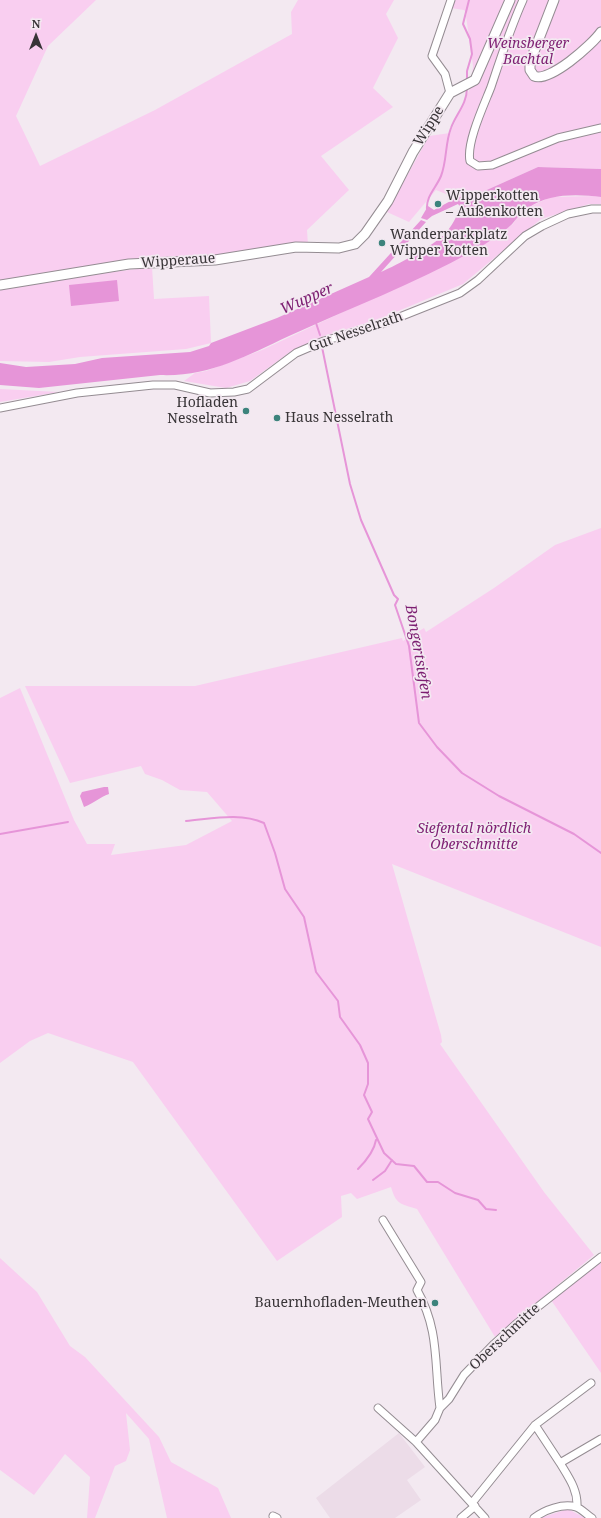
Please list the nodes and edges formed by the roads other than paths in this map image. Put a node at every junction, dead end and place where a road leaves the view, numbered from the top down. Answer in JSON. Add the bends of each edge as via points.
{"nodes":[{"id":1,"x":452,"y":0,"type":"edge"},
{"id":2,"x":510,"y":0,"type":"edge"},
{"id":3,"x":523,"y":0,"type":"edge"},
{"id":4,"x":554,"y":0,"type":"edge"},
{"id":5,"x":601,"y":32,"type":"edge"},
{"id":6,"x":450,"y":93,"type":"junction"},
{"id":7,"x":601,"y":128,"type":"edge"},
{"id":8,"x":601,"y":209,"type":"edge"},
{"id":9,"x":355,"y":244,"type":"joint"},
{"id":10,"x":0,"y":286,"type":"edge"},
{"id":11,"x":0,"y":408,"type":"edge"},
{"id":12,"x":383,"y":1220,"type":"dead end"},
{"id":13,"x":601,"y":1257,"type":"edge"},
{"id":14,"x":591,"y":1383,"type":"dead end"},
{"id":15,"x":378,"y":1408,"type":"dead end"},
{"id":16,"x":440,"y":1408,"type":"junction"},
{"id":17,"x":535,"y":1425,"type":"junction"},
{"id":18,"x":601,"y":1439,"type":"edge"},
{"id":19,"x":416,"y":1442,"type":"junction"},
{"id":20,"x":560,"y":1463,"type":"junction"},
{"id":21,"x":474,"y":1505,"type":"junction"},
{"id":22,"x":577,"y":1508,"type":"junction"},
{"id":23,"x":461,"y":1518,"type":"edge"},
{"id":24,"x":485,"y":1518,"type":"edge"},
{"id":25,"x":534,"y":1518,"type":"edge"},
{"id":26,"x":592,"y":1518,"type":"edge"}],
"edges":[{"from":1,"to":6,"type":"street","name":"Wippe","via":[[432,56],[445,74]]},
{"from":2,"to":6,"type":"street","via":[[475,80]]},
{"from":3,"to":7,"type":"street","via":[[502,50],[474,137],[470,161],[480,167],[492,165],[558,138]]},
{"from":4,"to":5,"type":"street","via":[[530,62],[530,70],[534,76],[544,77],[552,73],[588,47]]},
{"from":6,"to":9,"type":"street","name":"Wippe","via":[[413,152],[388,201]]},
{"from":8,"to":11,"type":"street","name":"Gut Nesselrath","via":[[568,214],[542,226],[525,236],[478,280],[460,293],[382,324],[324,341],[296,353],[248,389],[210,394],[175,385],[153,385],[77,394]]},
{"from":9,"to":10,"type":"street","name":"Wipperaue","via":[[339,248],[296,247],[215,260],[129,264]]},
{"from":12,"to":16,"type":"street","via":[[421,1282],[417,1290],[430,1316],[434,1334]]},
{"from":13,"to":16,"type":"street","name":"Oberschmitte","via":[[494,1344],[464,1375]]},
{"from":14,"to":17,"type":"street"},
{"from":15,"to":19,"type":"street"},
{"from":16,"to":19,"type":"street","name":"Oberschmitte","via":[[435,1420]]},
{"from":17,"to":20,"type":"street"},
{"from":17,"to":21,"type":"street"},
{"from":18,"to":20,"type":"street"},
{"from":19,"to":21,"type":"street"},
{"from":20,"to":22,"type":"street","via":[[572,1483],[577,1497]]},
{"from":21,"to":23,"type":"street"},
{"from":21,"to":24,"type":"street"},
{"from":22,"to":25,"type":"street","via":[[566,1506],[552,1509]]},
{"from":22,"to":26,"type":"street"}]}
